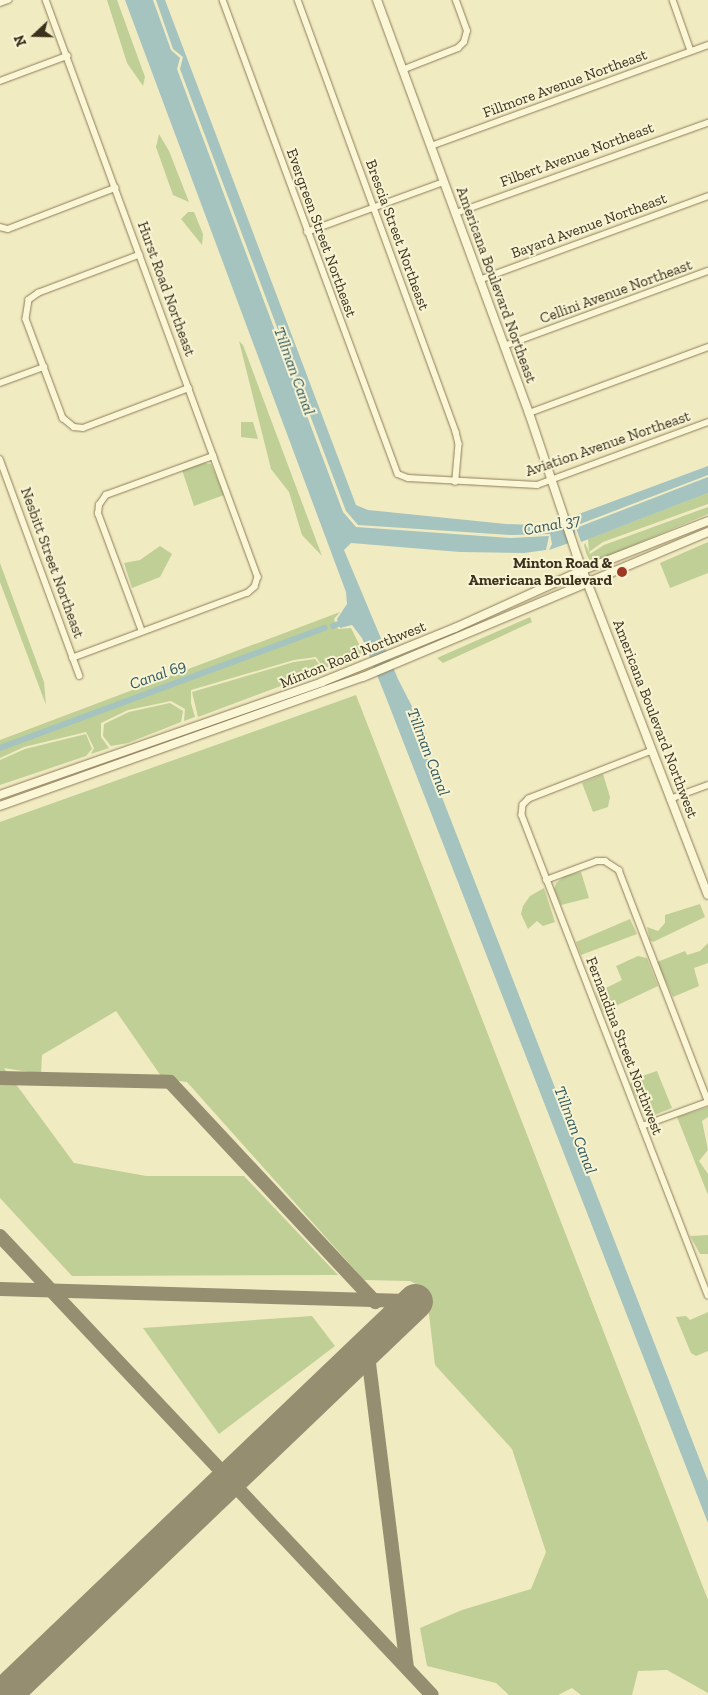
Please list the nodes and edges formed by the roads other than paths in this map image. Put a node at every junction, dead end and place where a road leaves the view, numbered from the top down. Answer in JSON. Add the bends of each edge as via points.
{"nodes":[{"id":1,"x":8,"y":0,"type":"edge"},
{"id":2,"x":46,"y":0,"type":"edge"},
{"id":3,"x":223,"y":0,"type":"edge"},
{"id":4,"x":298,"y":0,"type":"edge"},
{"id":5,"x":376,"y":0,"type":"edge"},
{"id":6,"x":456,"y":0,"type":"edge"},
{"id":7,"x":672,"y":0,"type":"edge"},
{"id":8,"x":0,"y":3,"type":"edge"},
{"id":9,"x":708,"y":45,"type":"edge"},
{"id":10,"x":691,"y":51,"type":"junction"},
{"id":11,"x":67,"y":56,"type":"junction"},
{"id":12,"x":402,"y":70,"type":"junction"},
{"id":13,"x":0,"y":81,"type":"edge"},
{"id":14,"x":708,"y":123,"type":"edge"},
{"id":15,"x":431,"y":146,"type":"junction"},
{"id":16,"x":444,"y":182,"type":"junction"},
{"id":17,"x":116,"y":188,"type":"junction"},
{"id":18,"x":708,"y":196,"type":"edge"},
{"id":19,"x":374,"y":208,"type":"junction"},
{"id":20,"x":456,"y":213,"type":"junction"},
{"id":21,"x":0,"y":227,"type":"edge"},
{"id":22,"x":307,"y":232,"type":"junction"},
{"id":23,"x":140,"y":256,"type":"junction"},
{"id":24,"x":708,"y":271,"type":"edge"},
{"id":25,"x":479,"y":280,"type":"junction"},
{"id":26,"x":504,"y":346,"type":"junction"},
{"id":27,"x":708,"y":347,"type":"edge"},
{"id":28,"x":44,"y":366,"type":"junction"},
{"id":29,"x":0,"y":383,"type":"edge"},
{"id":30,"x":189,"y":388,"type":"junction"},
{"id":31,"x":529,"y":413,"type":"junction"},
{"id":32,"x":708,"y":422,"type":"edge"},
{"id":33,"x":213,"y":456,"type":"junction"},
{"id":34,"x":0,"y":459,"type":"edge"},
{"id":35,"x":398,"y":474,"type":"joint"},
{"id":36,"x":552,"y":480,"type":"junction"},
{"id":37,"x":456,"y":482,"type":"junction"},
{"id":38,"x":708,"y":521,"type":"edge"},
{"id":39,"x":708,"y":532,"type":"edge"},
{"id":40,"x":583,"y":570,"type":"junction"},
{"id":41,"x":587,"y":581,"type":"junction"},
{"id":42,"x":142,"y":632,"type":"junction"},
{"id":43,"x":73,"y":658,"type":"junction"},
{"id":44,"x":80,"y":676,"type":"dead end"},
{"id":45,"x":652,"y":751,"type":"junction"},
{"id":46,"x":708,"y":785,"type":"edge"},
{"id":47,"x":0,"y":795,"type":"edge"},
{"id":48,"x":670,"y":799,"type":"junction"},
{"id":49,"x":0,"y":806,"type":"edge"},
{"id":50,"x":546,"y":880,"type":"junction"},
{"id":51,"x":708,"y":895,"type":"edge"},
{"id":52,"x":708,"y":1102,"type":"edge"},
{"id":53,"x":642,"y":1126,"type":"junction"},
{"id":54,"x":708,"y":1295,"type":"edge"}],
"edges":[{"from":1,"to":8,"type":"street"},
{"from":2,"to":11,"type":"street","name":"Hurst Road Northeast"},
{"from":3,"to":22,"type":"street","name":"Evergreen Street Northeast"},
{"from":4,"to":19,"type":"street","name":"Brescia Street Northeast"},
{"from":5,"to":12,"type":"main road","name":"Americana Boulevard Northeast"},
{"from":6,"to":12,"type":"street","via":[[467,31],[464,42],[458,48]]},
{"from":7,"to":10,"type":"street"},
{"from":9,"to":10,"type":"street","name":"Fillmore Avenue Northeast"},
{"from":10,"to":15,"type":"street","name":"Fillmore Avenue Northeast"},
{"from":11,"to":13,"type":"street"},
{"from":11,"to":17,"type":"street","name":"Hurst Road Northeast"},
{"from":12,"to":15,"type":"main road","name":"Americana Boulevard Northeast"},
{"from":14,"to":20,"type":"street","name":"Filbert Avenue Northeast"},
{"from":15,"to":16,"type":"main road","name":"Americana Boulevard Northeast"},
{"from":16,"to":19,"type":"street"},
{"from":16,"to":20,"type":"main road","name":"Americana Boulevard Northeast"},
{"from":17,"to":21,"type":"street","via":[[8,229]]},
{"from":17,"to":23,"type":"street","name":"Hurst Road Northeast"},
{"from":18,"to":25,"type":"street","name":"Bayard Avenue Northeast"},
{"from":19,"to":22,"type":"street"},
{"from":19,"to":37,"type":"street","name":"Brescia Street Northeast","via":[[456,432],[459,444]]},
{"from":20,"to":25,"type":"main road","name":"Americana Boulevard Northeast"},
{"from":22,"to":35,"type":"street","name":"Evergreen Street Northeast"},
{"from":23,"to":28,"type":"street","via":[[39,293],[29,300],[26,319]]},
{"from":23,"to":30,"type":"street","name":"Hurst Road Northeast"},
{"from":24,"to":26,"type":"street","name":"Cellini Avenue Northeast"},
{"from":25,"to":26,"type":"main road","name":"Americana Boulevard Northeast"},
{"from":26,"to":31,"type":"main road","name":"Americana Boulevard Northeast"},
{"from":27,"to":31,"type":"street"},
{"from":28,"to":29,"type":"street"},
{"from":28,"to":30,"type":"street","via":[[63,418],[74,427],[83,428]]},
{"from":30,"to":33,"type":"street","name":"Hurst Road Northeast"},
{"from":31,"to":36,"type":"main road","name":"Americana Boulevard Northeast"},
{"from":32,"to":36,"type":"street","name":"Aviation Avenue Northeast"},
{"from":33,"to":42,"type":"street","name":"Hurst Road Northeast","via":[[255,570],[255,586],[248,593]]},
{"from":33,"to":42,"type":"street","via":[[106,495],[98,505],[98,514]]},
{"from":34,"to":43,"type":"street","name":"Nesbitt Street Northeast"},
{"from":35,"to":37,"type":"street","name":"Aviation Avenue Northeast","via":[[408,478]]},
{"from":36,"to":37,"type":"street","name":"Aviation Avenue Northeast","via":[[527,487]]},
{"from":36,"to":40,"type":"main road","name":"Americana Boulevard Northeast"},
{"from":38,"to":40,"type":"main road","name":"Minton Road Northwest"},
{"from":39,"to":41,"type":"main road","name":"Minton Road Northwest"},
{"from":40,"to":41,"type":"main road","name":"Americana Boulevard Northeast"},
{"from":40,"to":47,"type":"main road","name":"Minton Road Northwest","via":[[359,668]]},
{"from":41,"to":45,"type":"main road","name":"Americana Boulevard Northwest"},
{"from":41,"to":49,"type":"main road","name":"Minton Road Northwest","via":[[363,677]]},
{"from":42,"to":43,"type":"street"},
{"from":43,"to":44,"type":"street","name":"Nesbitt Street Northeast"},
{"from":45,"to":48,"type":"main road","name":"Americana Boulevard Northwest"},
{"from":45,"to":50,"type":"street","name":"Fernandina Street Northwest","via":[[529,799],[523,805],[524,823]]},
{"from":46,"to":48,"type":"street"},
{"from":48,"to":51,"type":"main road","name":"Americana Boulevard Northwest"},
{"from":50,"to":52,"type":"street","via":[[596,861],[606,860],[619,870]]},
{"from":50,"to":53,"type":"street","name":"Fernandina Street Northwest"},
{"from":52,"to":53,"type":"street"},
{"from":53,"to":54,"type":"street","name":"Fernandina Street Northwest"}]}
